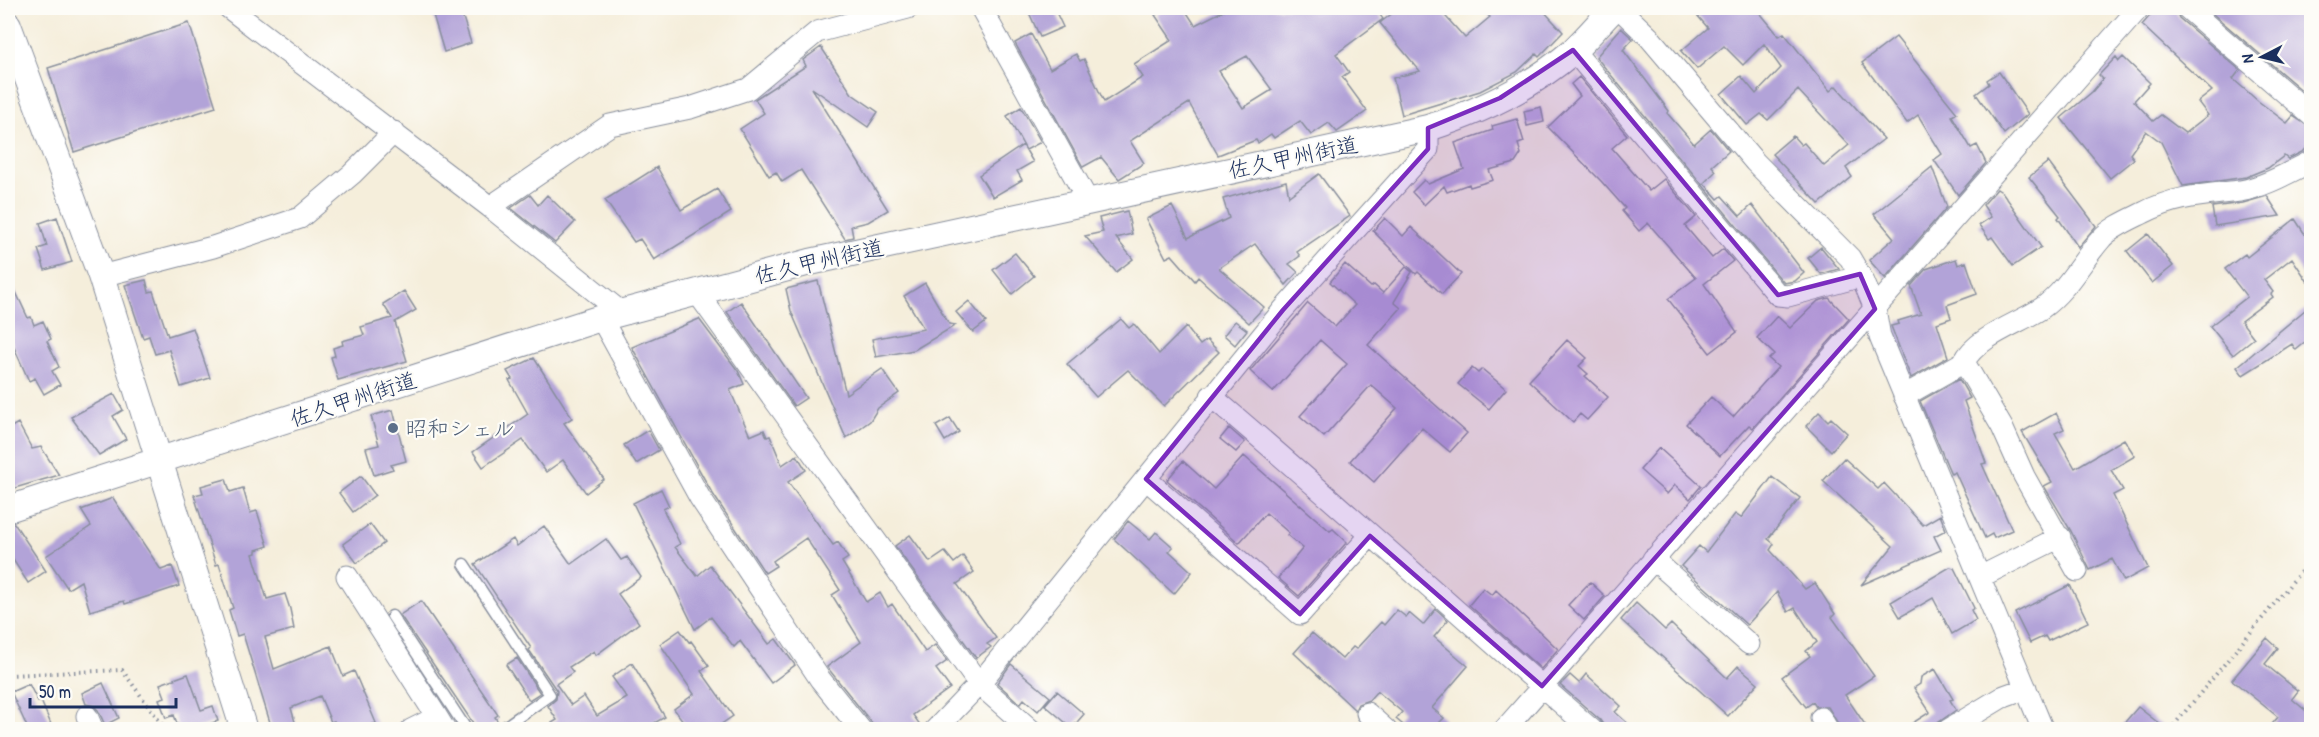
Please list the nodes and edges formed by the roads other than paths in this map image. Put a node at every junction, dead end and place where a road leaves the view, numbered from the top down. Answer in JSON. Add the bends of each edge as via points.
{"nodes":[{"id":1,"x":229,"y":8,"type":"edge"},
{"id":2,"x":908,"y":8,"type":"edge"},
{"id":3,"x":981,"y":8,"type":"edge"},
{"id":4,"x":1614,"y":8,"type":"edge"},
{"id":5,"x":1619,"y":8,"type":"edge"},
{"id":6,"x":2139,"y":8,"type":"edge"},
{"id":7,"x":2187,"y":8,"type":"edge"},
{"id":8,"x":8,"y":25,"type":"edge"},
{"id":9,"x":1573,"y":50,"type":"junction"},
{"id":10,"x":2312,"y":116,"type":"edge"},
{"id":11,"x":1428,"y":128,"type":"junction"},
{"id":12,"x":394,"y":132,"type":"junction"},
{"id":13,"x":2312,"y":161,"type":"edge"},
{"id":14,"x":1088,"y":201,"type":"junction"},
{"id":15,"x":490,"y":207,"type":"junction"},
{"id":16,"x":1860,"y":274,"type":"junction"},
{"id":17,"x":101,"y":276,"type":"junction"},
{"id":18,"x":696,"y":291,"type":"junction"},
{"id":19,"x":1875,"y":309,"type":"junction"},
{"id":20,"x":611,"y":316,"type":"junction"},
{"id":21,"x":1964,"y":362,"type":"junction"},
{"id":22,"x":1211,"y":396,"type":"junction"},
{"id":23,"x":1904,"y":396,"type":"junction"},
{"id":24,"x":161,"y":459,"type":"junction"},
{"id":25,"x":1146,"y":479,"type":"junction"},
{"id":26,"x":8,"y":509,"type":"edge"},
{"id":27,"x":1370,"y":536,"type":"junction"},
{"id":28,"x":2060,"y":537,"type":"junction"},
{"id":29,"x":1653,"y":559,"type":"junction"},
{"id":30,"x":464,"y":564,"type":"dead end"},
{"id":31,"x":2077,"y":571,"type":"dead end"},
{"id":32,"x":347,"y":576,"type":"dead end"},
{"id":33,"x":1980,"y":577,"type":"junction"},
{"id":34,"x":392,"y":616,"type":"dead end"},
{"id":35,"x":1749,"y":644,"type":"dead end"},
{"id":36,"x":979,"y":684,"type":"junction"},
{"id":37,"x":1542,"y":686,"type":"junction"},
{"id":38,"x":2026,"y":688,"type":"junction"},
{"id":39,"x":1367,"y":713,"type":"dead end"},
{"id":40,"x":441,"y":723,"type":"edge"},
{"id":41,"x":244,"y":729,"type":"edge"},
{"id":42,"x":411,"y":729,"type":"edge"},
{"id":43,"x":467,"y":729,"type":"edge"},
{"id":44,"x":500,"y":729,"type":"edge"},
{"id":45,"x":861,"y":729,"type":"edge"},
{"id":46,"x":935,"y":729,"type":"edge"},
{"id":47,"x":1031,"y":729,"type":"edge"},
{"id":48,"x":1386,"y":729,"type":"edge"},
{"id":49,"x":1506,"y":729,"type":"edge"},
{"id":50,"x":1592,"y":729,"type":"edge"},
{"id":51,"x":1948,"y":729,"type":"edge"},
{"id":52,"x":2043,"y":729,"type":"edge"}],
"edges":[{"from":1,"to":12,"type":"street"},
{"from":2,"to":15,"type":"street","via":[[817,32],[748,89],[690,108],[610,125]]},
{"from":3,"to":14,"type":"street"},
{"from":4,"to":9,"type":"street","name":"佐久甲州街道"},
{"from":5,"to":16,"type":"street","via":[[1649,37],[1755,162],[1850,258]]},
{"from":6,"to":19,"type":"street"},
{"from":7,"to":10,"type":"street"},
{"from":8,"to":17,"type":"street"},
{"from":9,"to":11,"type":"street","name":"佐久甲州街道","via":[[1500,99]]},
{"from":9,"to":16,"type":"street","via":[[1778,295],[1788,296]]},
{"from":11,"to":14,"type":"street","name":"佐久甲州街道"},
{"from":11,"to":22,"type":"street","via":[[1428,149]]},
{"from":12,"to":15,"type":"street"},
{"from":12,"to":17,"type":"street","via":[[300,218],[213,247]]},
{"from":13,"to":21,"type":"street","via":[[2242,190],[2177,199],[2142,213],[2102,237],[2077,272],[2045,306],[1989,339]]},
{"from":14,"to":18,"type":"street","name":"佐久甲州街道"},
{"from":15,"to":20,"type":"street"},
{"from":16,"to":19,"type":"street"},
{"from":17,"to":24,"type":"street"},
{"from":18,"to":20,"type":"street","name":"佐久甲州街道"},
{"from":18,"to":36,"type":"street"},
{"from":19,"to":23,"type":"street","via":[[1880,337]]},
{"from":19,"to":29,"type":"street"},
{"from":20,"to":24,"type":"street","name":"佐久甲州街道"},
{"from":20,"to":45,"type":"street","via":[[700,498],[820,679]]},
{"from":21,"to":23,"type":"street"},
{"from":21,"to":28,"type":"street"},
{"from":22,"to":25,"type":"street"},
{"from":22,"to":27,"type":"street"},
{"from":23,"to":33,"type":"street"},
{"from":24,"to":26,"type":"street","name":"佐久甲州街道"},
{"from":24,"to":41,"type":"street"},
{"from":25,"to":27,"type":"street","via":[[1300,614]]},
{"from":25,"to":36,"type":"street"},
{"from":27,"to":37,"type":"street"},
{"from":28,"to":31,"type":"street"},
{"from":28,"to":33,"type":"street"},
{"from":29,"to":35,"type":"street"},
{"from":29,"to":37,"type":"street"},
{"from":30,"to":44,"type":"lane","via":[[550,695]]},
{"from":32,"to":40,"type":"street"},
{"from":33,"to":38,"type":"street"},
{"from":34,"to":43,"type":"lane"},
{"from":36,"to":46,"type":"street"},
{"from":36,"to":47,"type":"street"},
{"from":37,"to":49,"type":"street"},
{"from":37,"to":50,"type":"street"},
{"from":38,"to":51,"type":"street","via":[[2004,696]]},
{"from":38,"to":52,"type":"street"},
{"from":39,"to":48,"type":"street"},
{"from":40,"to":42,"type":"street"}]}
